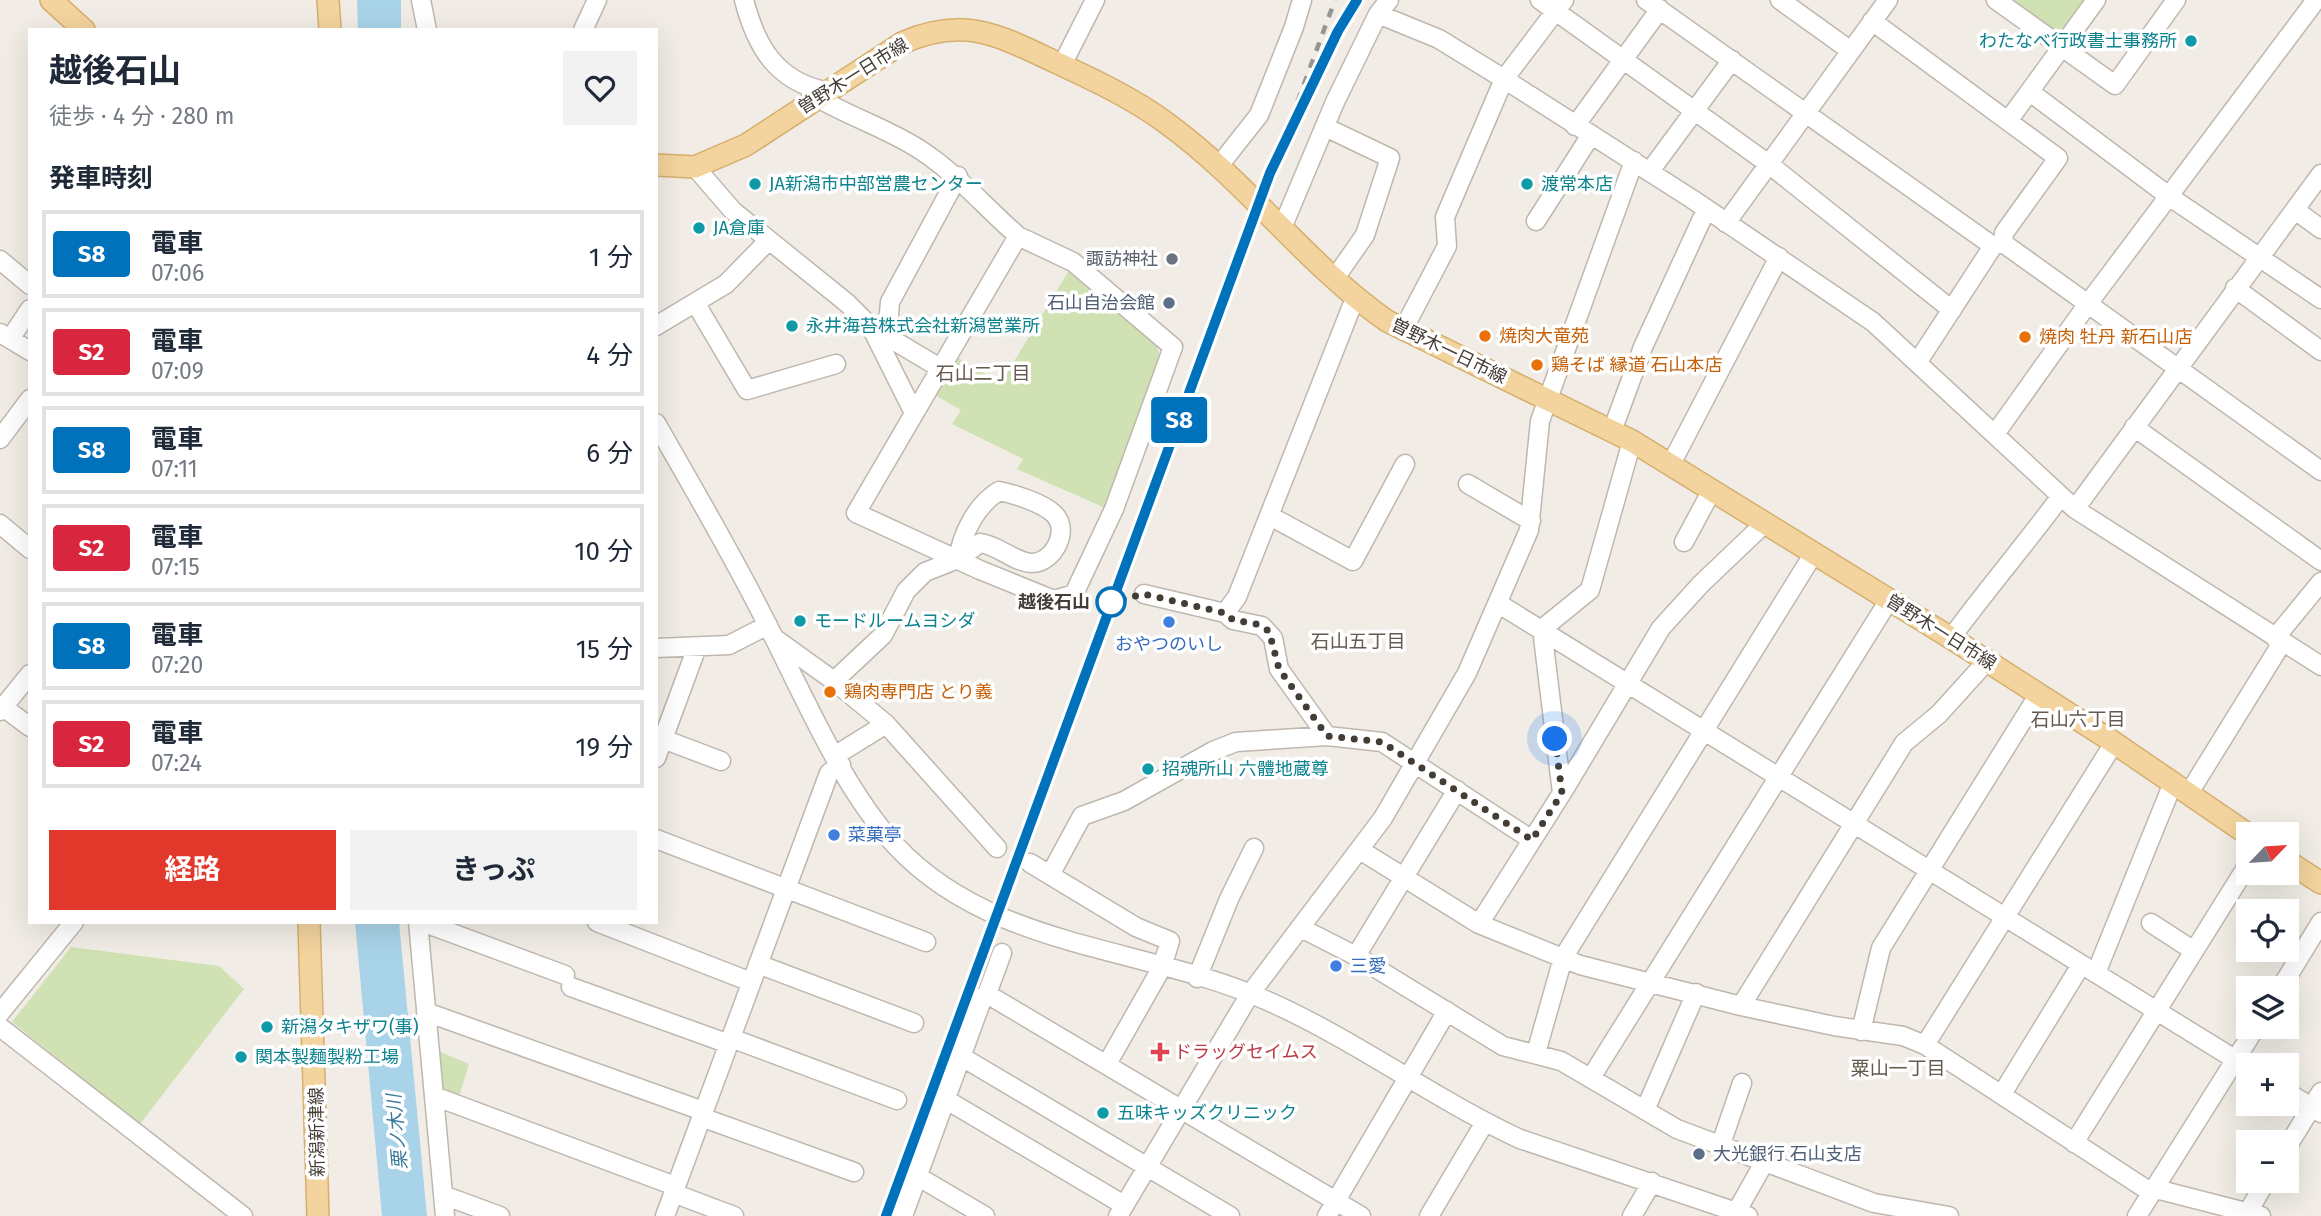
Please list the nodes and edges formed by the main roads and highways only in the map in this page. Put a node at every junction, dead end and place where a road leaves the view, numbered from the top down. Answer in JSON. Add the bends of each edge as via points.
{"nodes":[{"id":1,"x":51,"y":0,"type":"edge"},
{"id":2,"x":328,"y":0,"type":"edge"},
{"id":3,"x":82,"y":28,"type":"edge"},
{"id":4,"x":330,"y":28,"type":"edge"},
{"id":5,"x":658,"y":165,"type":"edge"},
{"id":6,"x":2236,"y":826,"type":"edge"},
{"id":7,"x":2300,"y":869,"type":"edge"},
{"id":8,"x":2321,"y":883,"type":"edge"},
{"id":9,"x":309,"y":924,"type":"edge"},
{"id":10,"x":318,"y":1216,"type":"edge"}],
"edges":[{"from":1,"to":3,"type":"main road"},
{"from":2,"to":4,"type":"main road"},
{"from":5,"to":6,"type":"main road","name":"曽野木一日市線","via":[[695,167],[746,145],[902,43],[929,31],[948,27],[1004,39],[1062,65],[1168,124],[1354,298],[1403,330],[1547,398],[1671,464],[2039,694]]},
{"from":7,"to":8,"type":"main road"},
{"from":9,"to":10,"type":"main road","name":"新潟新津線"}]}
